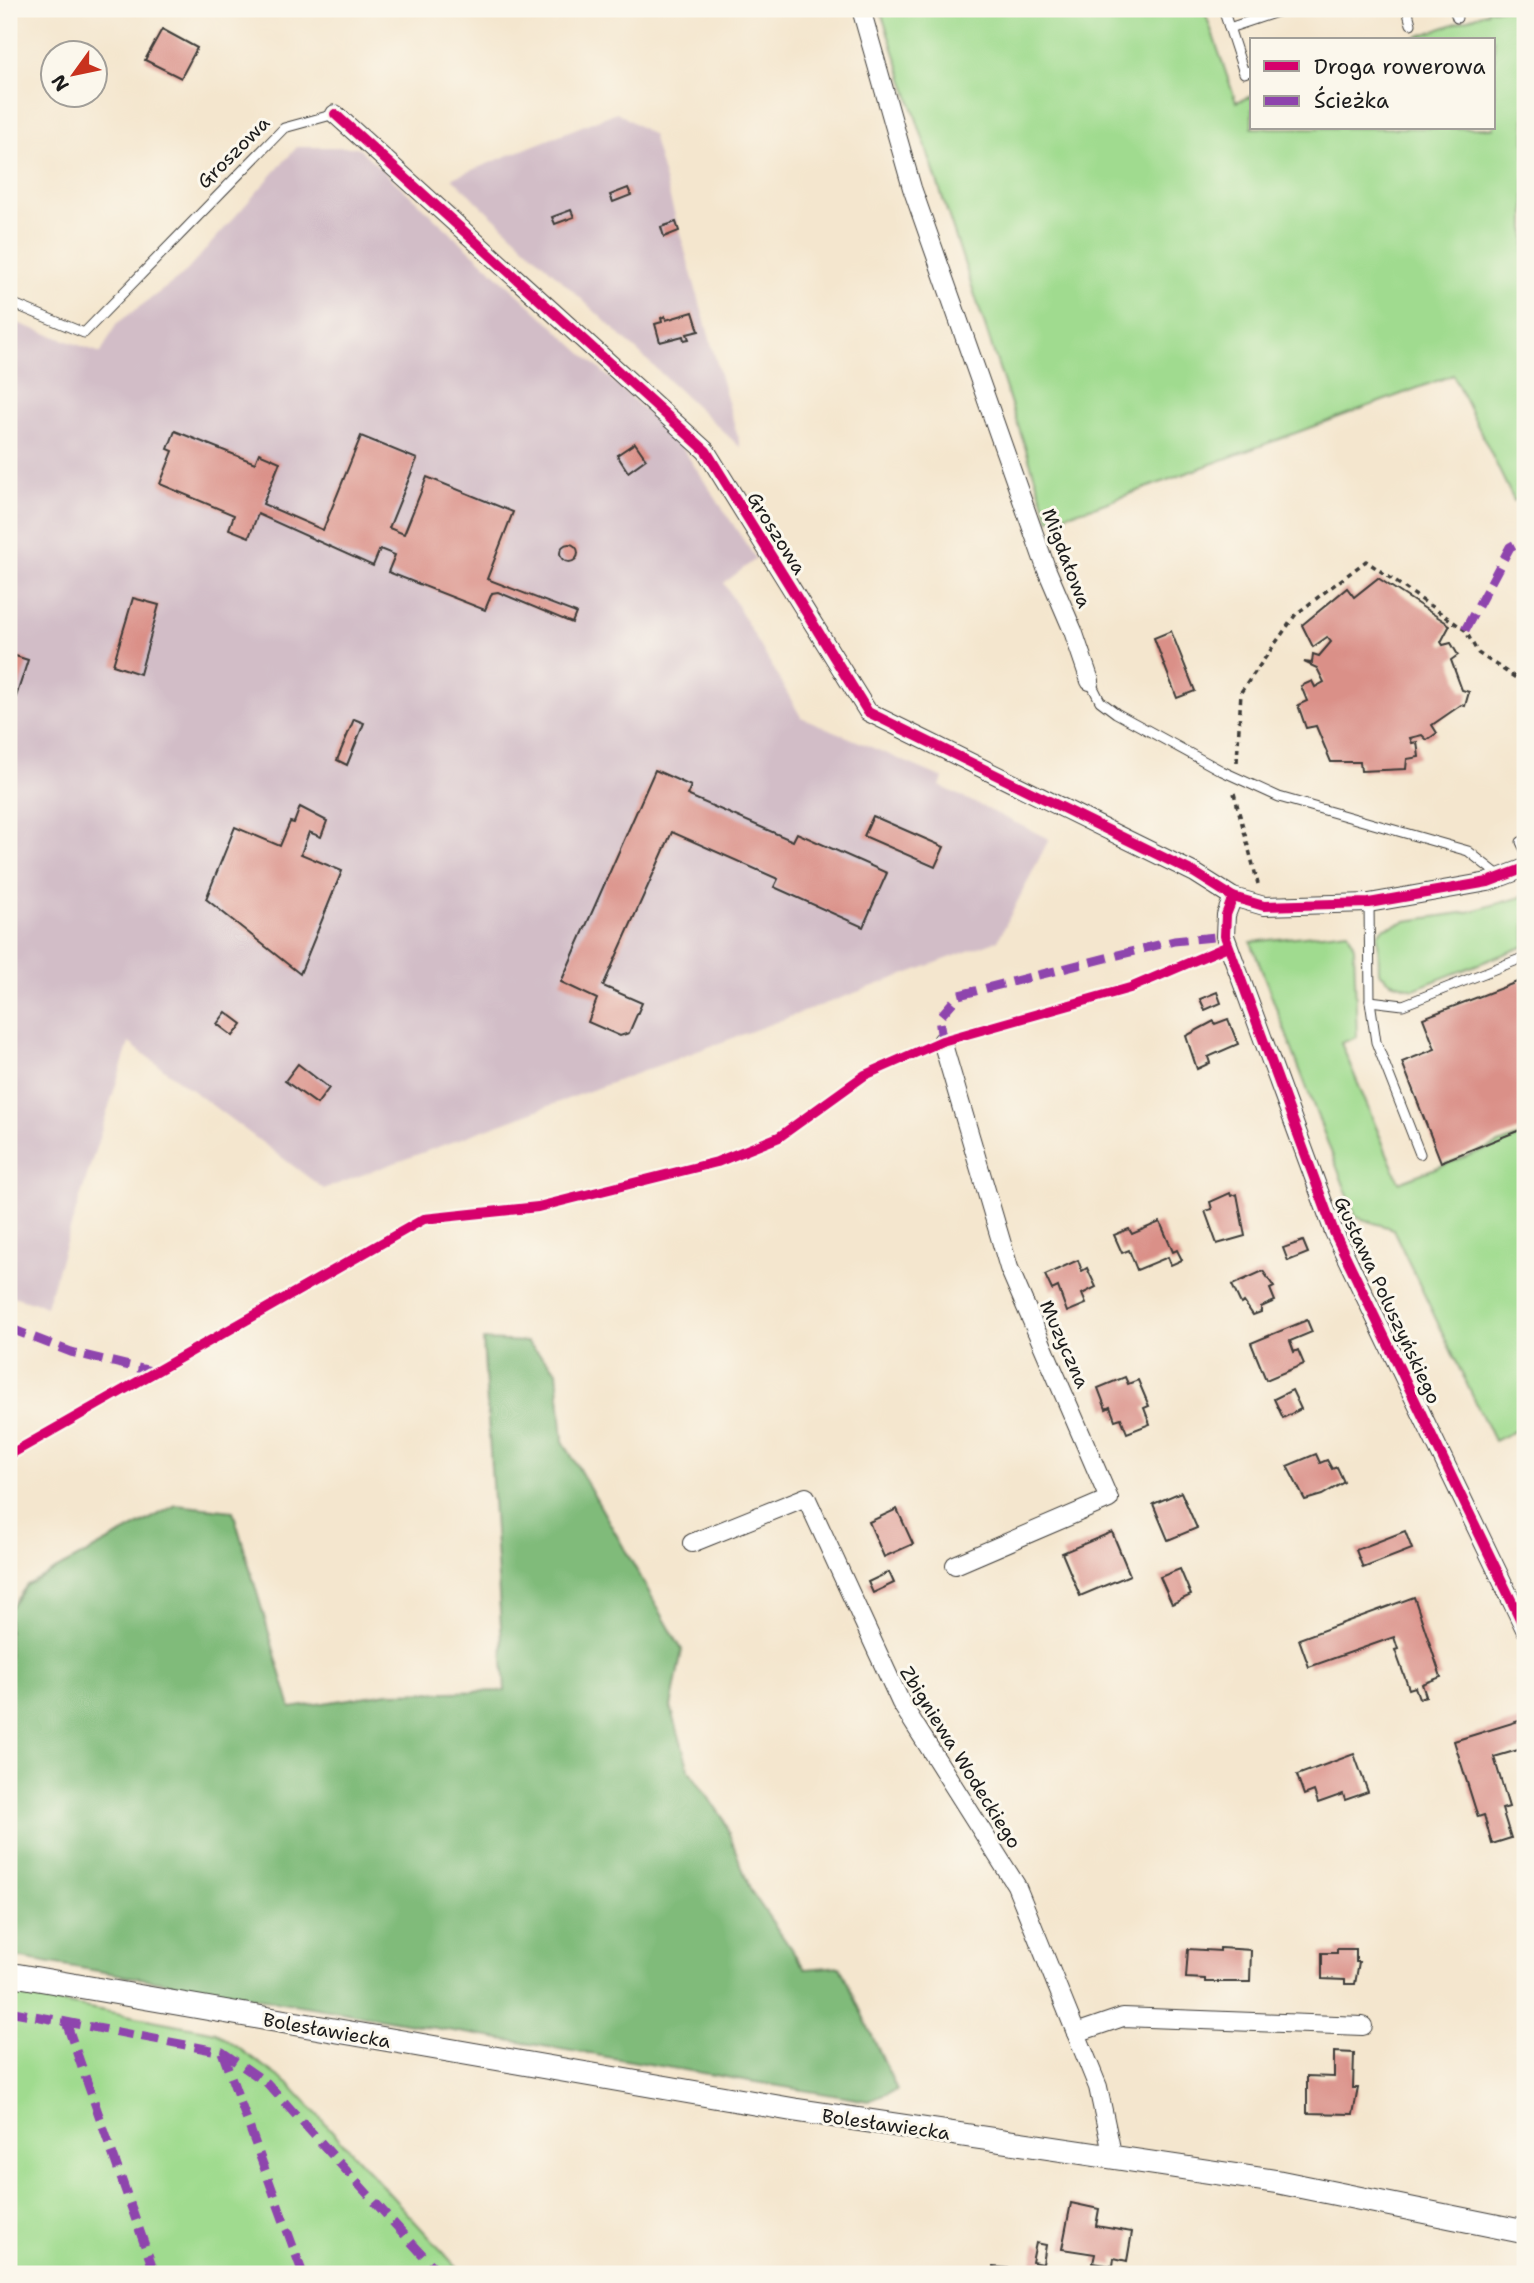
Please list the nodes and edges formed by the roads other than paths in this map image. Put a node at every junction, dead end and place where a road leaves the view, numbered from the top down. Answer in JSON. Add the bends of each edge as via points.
{"nodes":[{"id":1,"x":860,"y":9,"type":"edge"},
{"id":2,"x":1223,"y":9,"type":"edge"},
{"id":3,"x":1286,"y":9,"type":"edge"},
{"id":4,"x":1406,"y":9,"type":"edge"},
{"id":5,"x":1411,"y":24,"type":"dead end"},
{"id":6,"x":1229,"y":28,"type":"junction"},
{"id":7,"x":1250,"y":71,"type":"edge"},
{"id":8,"x":335,"y":114,"type":"joint"},
{"id":9,"x":9,"y":302,"type":"edge"},
{"id":10,"x":1090,"y":681,"type":"joint"},
{"id":11,"x":1525,"y":840,"type":"edge"},
{"id":12,"x":1525,"y":850,"type":"edge"},
{"id":13,"x":1525,"y":868,"type":"edge"},
{"id":14,"x":1502,"y":877,"type":"junction"},
{"id":15,"x":1233,"y":897,"type":"junction"},
{"id":16,"x":1370,"y":903,"type":"junction"},
{"id":17,"x":1525,"y":957,"type":"edge"},
{"id":18,"x":1370,"y":1002,"type":"junction"},
{"id":19,"x":942,"y":1041,"type":"dead end"},
{"id":20,"x":1420,"y":1154,"type":"dead end"},
{"id":21,"x":692,"y":1543,"type":"dead end"},
{"id":22,"x":954,"y":1565,"type":"dead end"},
{"id":23,"x":1525,"y":1629,"type":"edge"},
{"id":24,"x":9,"y":1974,"type":"edge"},
{"id":25,"x":1363,"y":2026,"type":"dead end"},
{"id":26,"x":1076,"y":2033,"type":"junction"},
{"id":27,"x":1113,"y":2158,"type":"junction"},
{"id":28,"x":1525,"y":2232,"type":"edge"}],
"edges":[{"from":1,"to":10,"type":"street","name":"Migdałowa","via":[[912,188]]},
{"from":2,"to":6,"type":"lane"},
{"from":3,"to":6,"type":"lane"},
{"from":4,"to":5,"type":"lane"},
{"from":6,"to":7,"type":"lane","via":[[1244,73]]},
{"from":8,"to":9,"type":"lane","name":"Groszowa","via":[[284,128],[84,333]]},
{"from":8,"to":15,"type":"street","name":"Groszowa","via":[[705,451],[868,712],[1195,873]]},
{"from":10,"to":14,"type":"lane","name":"Migdałowa","via":[[1100,701],[1116,713],[1234,776],[1279,797],[1468,851]]},
{"from":11,"to":12,"type":"lane","via":[[1521,842]]},
{"from":13,"to":14,"type":"street","name":"Groszowa"},
{"from":14,"to":16,"type":"street","name":"Groszowa"},
{"from":15,"to":16,"type":"street","name":"Groszowa","via":[[1264,906]]},
{"from":15,"to":23,"type":"street","name":"Gustawa Poluszyńskiego","via":[[1224,936],[1334,1232]]},
{"from":16,"to":18,"type":"lane"},
{"from":17,"to":18,"type":"lane","via":[[1403,1005]]},
{"from":18,"to":20,"type":"lane","via":[[1376,1042]]},
{"from":19,"to":22,"type":"street","name":"Muzyczna","via":[[1009,1268],[1110,1499]]},
{"from":21,"to":26,"type":"street","name":"Zbigniewa Wodeckiego","via":[[806,1497],[901,1703],[1016,1885]]},
{"from":24,"to":27,"type":"street","name":"Bolesławiecka","via":[[794,2110]]},
{"from":25,"to":26,"type":"street","via":[[1123,2017]]},
{"from":26,"to":27,"type":"street","name":"Zbigniewa Wodeckiego","via":[[1098,2087]]},
{"from":27,"to":28,"type":"street","name":"Bolesławiecka","via":[[1279,2182]]}]}
